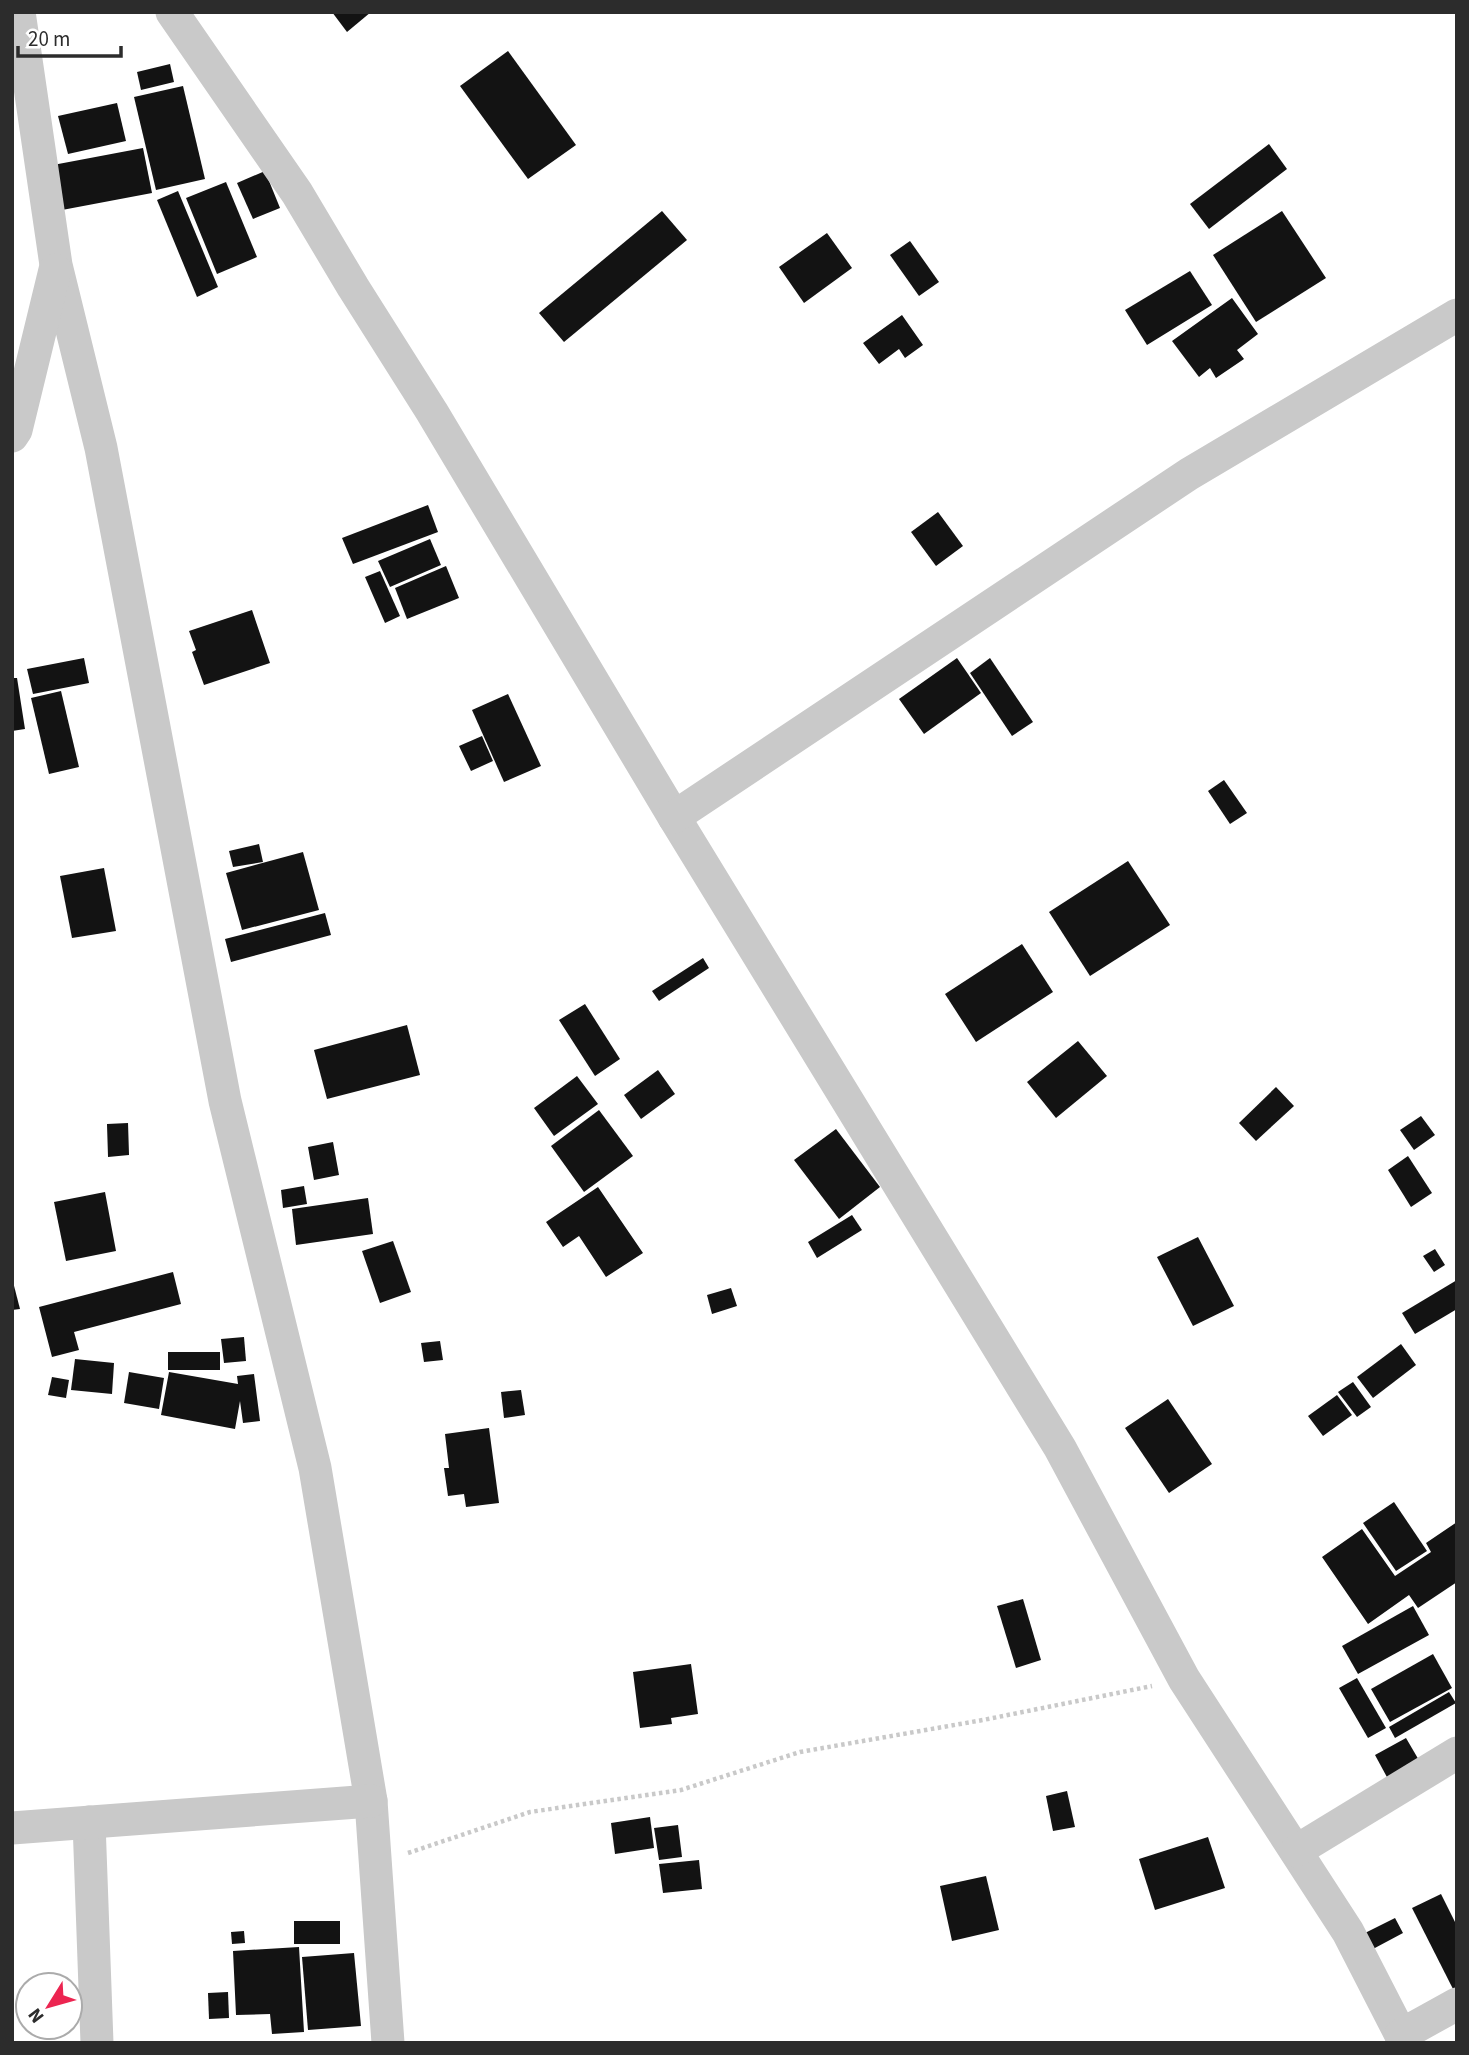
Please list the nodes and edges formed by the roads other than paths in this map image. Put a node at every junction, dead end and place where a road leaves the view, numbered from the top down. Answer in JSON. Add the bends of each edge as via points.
{"nodes":[{"id":1,"x":19,"y":12,"type":"edge"},
{"id":2,"x":172,"y":12,"type":"edge"},
{"id":3,"x":56,"y":265,"type":"junction"},
{"id":4,"x":1457,"y":315,"type":"edge"},
{"id":5,"x":12,"y":436,"type":"edge"},
{"id":6,"x":674,"y":817,"type":"junction"},
{"id":7,"x":1457,"y":1753,"type":"edge"},
{"id":8,"x":371,"y":1801,"type":"junction"},
{"id":9,"x":89,"y":1822,"type":"junction"},
{"id":10,"x":12,"y":1828,"type":"edge"},
{"id":11,"x":1296,"y":1851,"type":"junction"},
{"id":12,"x":1457,"y":2004,"type":"edge"},
{"id":13,"x":1403,"y":2039,"type":"edge"},
{"id":14,"x":97,"y":2043,"type":"edge"},
{"id":15,"x":388,"y":2043,"type":"edge"}],
"edges":[{"from":1,"to":3,"type":"street"},
{"from":2,"to":6,"type":"street","via":[[297,192]]},
{"from":3,"to":5,"type":"street"},
{"from":3,"to":8,"type":"street","via":[[101,448],[225,1101],[315,1468]]},
{"from":4,"to":6,"type":"street","via":[[1189,474]]},
{"from":6,"to":11,"type":"street","via":[[1060,1448],[1184,1679]]},
{"from":7,"to":11,"type":"street"},
{"from":8,"to":9,"type":"street"},
{"from":8,"to":15,"type":"street"},
{"from":9,"to":10,"type":"street"},
{"from":9,"to":14,"type":"street"},
{"from":11,"to":13,"type":"street","via":[[1348,1932]]},
{"from":12,"to":13,"type":"street"}]}
